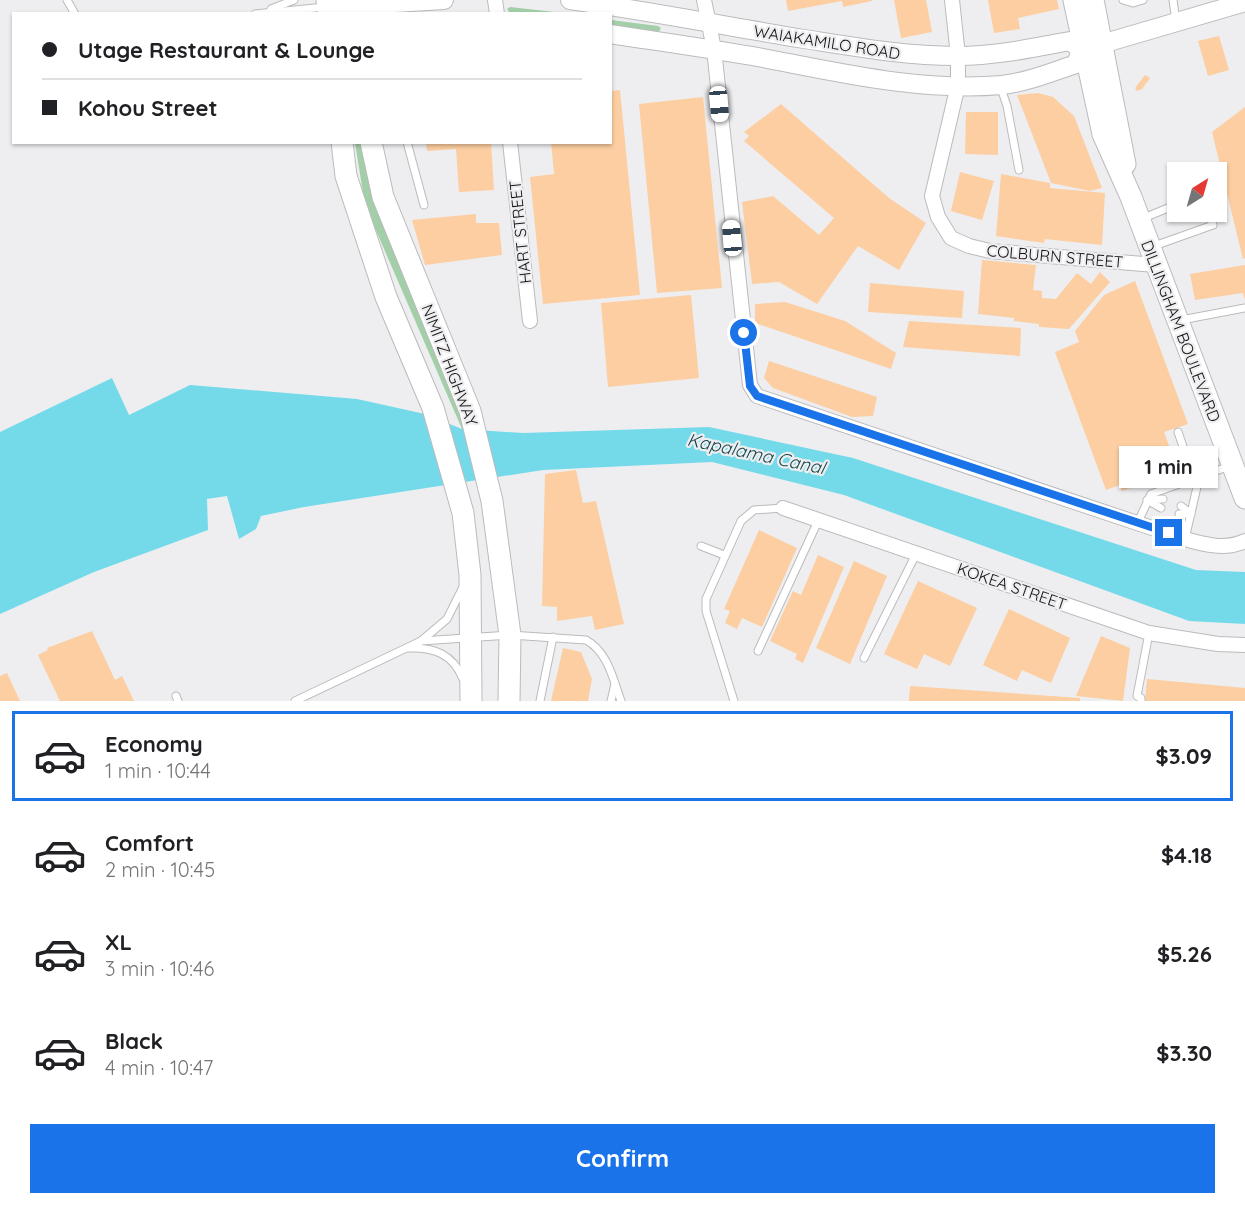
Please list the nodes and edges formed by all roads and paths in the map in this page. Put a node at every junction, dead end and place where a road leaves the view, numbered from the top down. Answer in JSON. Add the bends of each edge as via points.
{"nodes":[{"id":1,"x":294,"y":0,"type":"edge"},
{"id":2,"x":444,"y":0,"type":"edge"},
{"id":3,"x":570,"y":0,"type":"edge"},
{"id":4,"x":704,"y":0,"type":"edge"},
{"id":5,"x":952,"y":0,"type":"edge"},
{"id":6,"x":1074,"y":0,"type":"edge"},
{"id":7,"x":1093,"y":0,"type":"edge"},
{"id":8,"x":1123,"y":0,"type":"edge"},
{"id":9,"x":1143,"y":0,"type":"edge"},
{"id":10,"x":1173,"y":0,"type":"edge"},
{"id":11,"x":1243,"y":2,"type":"edge"},
{"id":12,"x":355,"y":6,"type":"edge"},
{"id":13,"x":328,"y":7,"type":"edge"},
{"id":14,"x":262,"y":12,"type":"edge"},
{"id":15,"x":270,"y":12,"type":"edge"},
{"id":16,"x":710,"y":22,"type":"junction"},
{"id":17,"x":1177,"y":22,"type":"junction"},
{"id":18,"x":612,"y":34,"type":"edge"},
{"id":19,"x":1089,"y":48,"type":"junction"},
{"id":20,"x":714,"y":49,"type":"junction"},
{"id":21,"x":958,"y":56,"type":"junction"},
{"id":22,"x":958,"y":85,"type":"junction"},
{"id":23,"x":1000,"y":85,"type":"junction"},
{"id":24,"x":342,"y":144,"type":"edge"},
{"id":25,"x":371,"y":144,"type":"edge"},
{"id":26,"x":408,"y":144,"type":"edge"},
{"id":27,"x":510,"y":144,"type":"edge"},
{"id":28,"x":1019,"y":170,"type":"dead end"},
{"id":29,"x":424,"y":206,"type":"dead end"},
{"id":30,"x":1167,"y":209,"type":"edge"},
{"id":31,"x":1139,"y":220,"type":"junction"},
{"id":32,"x":1212,"y":222,"type":"edge"},
{"id":33,"x":1152,"y":256,"type":"junction"},
{"id":34,"x":1245,"y":308,"type":"edge"},
{"id":35,"x":530,"y":321,"type":"dead end"},
{"id":36,"x":1176,"y":321,"type":"junction"},
{"id":37,"x":1178,"y":432,"type":"dead end"},
{"id":38,"x":1233,"y":465,"type":"junction"},
{"id":39,"x":1195,"y":479,"type":"junction"},
{"id":40,"x":1245,"y":498,"type":"edge"},
{"id":41,"x":1163,"y":499,"type":"dead end"},
{"id":42,"x":1147,"y":500,"type":"junction"},
{"id":43,"x":1181,"y":506,"type":"dead end"},
{"id":44,"x":783,"y":508,"type":"joint"},
{"id":45,"x":1161,"y":508,"type":"dead end"},
{"id":46,"x":1179,"y":514,"type":"dead end"},
{"id":47,"x":1191,"y":514,"type":"junction"},
{"id":48,"x":818,"y":521,"type":"junction"},
{"id":49,"x":1138,"y":522,"type":"junction"},
{"id":50,"x":1185,"y":539,"type":"junction"},
{"id":51,"x":1245,"y":541,"type":"edge"},
{"id":52,"x":701,"y":546,"type":"dead end"},
{"id":53,"x":916,"y":554,"type":"junction"},
{"id":54,"x":724,"y":555,"type":"junction"},
{"id":55,"x":470,"y":574,"type":"junction"},
{"id":56,"x":1149,"y":633,"type":"junction"},
{"id":57,"x":510,"y":635,"type":"junction"},
{"id":58,"x":472,"y":636,"type":"junction"},
{"id":59,"x":553,"y":637,"type":"junction"},
{"id":60,"x":421,"y":641,"type":"junction"},
{"id":61,"x":1245,"y":645,"type":"edge"},
{"id":62,"x":403,"y":649,"type":"junction"},
{"id":63,"x":758,"y":651,"type":"dead end"},
{"id":64,"x":864,"y":658,"type":"dead end"},
{"id":65,"x":615,"y":684,"type":"junction"},
{"id":66,"x":295,"y":701,"type":"edge"},
{"id":67,"x":470,"y":701,"type":"edge"},
{"id":68,"x":508,"y":701,"type":"edge"},
{"id":69,"x":540,"y":701,"type":"edge"},
{"id":70,"x":611,"y":701,"type":"edge"},
{"id":71,"x":621,"y":701,"type":"edge"},
{"id":72,"x":734,"y":701,"type":"edge"},
{"id":73,"x":1141,"y":701,"type":"edge"}],
"edges":[{"from":1,"to":14,"type":"lane"},
{"from":2,"to":12,"type":"main road"},
{"from":3,"to":16,"type":"main road","name":"WAIAKAMILO ROAD"},
{"from":4,"to":16,"type":"street"},
{"from":5,"to":21,"type":"street","name":"COLBURN STREET"},
{"from":6,"to":19,"type":"main road","name":"DILLINGHAM BOULEVARD"},
{"from":7,"to":19,"type":"main road","name":"DILLINGHAM BOULEVARD"},
{"from":8,"to":9,"type":"lane"},
{"from":10,"to":17,"type":"lane"},
{"from":11,"to":17,"type":"main road","name":"WAIAKAMILO ROAD"},
{"from":12,"to":13,"type":"main road"},
{"from":13,"to":15,"type":"lane"},
{"from":16,"to":20,"type":"street"},
{"from":16,"to":21,"type":"main road","name":"WAIAKAMILO ROAD","via":[[880,51]]},
{"from":17,"to":19,"type":"main road","name":"WAIAKAMILO ROAD"},
{"from":18,"to":20,"type":"main road","name":"WAIAKAMILO ROAD"},
{"from":19,"to":21,"type":"main road","name":"WAIAKAMILO ROAD","via":[[1070,41]]},
{"from":19,"to":23,"type":"main road","name":"WAIAKAMILO ROAD","via":[[1076,64]]},
{"from":19,"to":31,"type":"main road","name":"DILLINGHAM BOULEVARD"},
{"from":20,"to":22,"type":"main road","name":"WAIAKAMILO ROAD","via":[[841,73]]},
{"from":20,"to":49,"type":"street","via":[[737,283],[750,386],[757,396]]},
{"from":21,"to":22,"type":"street","name":"COLBURN STREET"},
{"from":22,"to":23,"type":"main road","name":"WAIAKAMILO ROAD"},
{"from":22,"to":33,"type":"street","name":"COLBURN STREET","via":[[932,196],[938,217],[951,238],[990,250]]},
{"from":23,"to":28,"type":"lane"},
{"from":24,"to":55,"type":"main road","name":"NIMITZ HIGHWAY","via":[[346,176],[386,297],[433,408],[463,513]]},
{"from":25,"to":57,"type":"main road","name":"NIMITZ HIGHWAY","via":[[383,197],[470,411],[492,501]]},
{"from":26,"to":29,"type":"lane"},
{"from":27,"to":35,"type":"street","name":"HART STREET"},
{"from":30,"to":31,"type":"lane"},
{"from":31,"to":33,"type":"main road","name":"DILLINGHAM BOULEVARD"},
{"from":32,"to":33,"type":"lane","via":[[1213,225]]},
{"from":33,"to":36,"type":"main road","name":"DILLINGHAM BOULEVARD"},
{"from":34,"to":36,"type":"lane"},
{"from":36,"to":38,"type":"main road","name":"DILLINGHAM BOULEVARD"},
{"from":37,"to":39,"type":"lane"},
{"from":38,"to":39,"type":"lane"},
{"from":38,"to":40,"type":"main road","name":"DILLINGHAM BOULEVARD"},
{"from":39,"to":42,"type":"lane","via":[[1151,494]]},
{"from":39,"to":47,"type":"lane","via":[[1197,488]]},
{"from":41,"to":42,"type":"lane"},
{"from":42,"to":45,"type":"lane"},
{"from":42,"to":49,"type":"lane"},
{"from":43,"to":47,"type":"lane"},
{"from":44,"to":48,"type":"street","name":"KOKEA STREET"},
{"from":44,"to":54,"type":"lane","via":[[754,510],[741,521]]},
{"from":46,"to":47,"type":"lane"},
{"from":47,"to":50,"type":"lane"},
{"from":48,"to":53,"type":"street","name":"KOKEA STREET"},
{"from":48,"to":63,"type":"lane"},
{"from":49,"to":50,"type":"street"},
{"from":50,"to":51,"type":"street","via":[[1208,545],[1236,545]]},
{"from":52,"to":54,"type":"lane"},
{"from":53,"to":56,"type":"street","name":"KOKEA STREET"},
{"from":53,"to":64,"type":"lane"},
{"from":54,"to":72,"type":"lane","via":[[706,599],[706,611]]},
{"from":55,"to":58,"type":"main road","name":"NIMITZ HIGHWAY"},
{"from":55,"to":60,"type":"lane","via":[[447,619]]},
{"from":56,"to":61,"type":"street","name":"KOKEA STREET"},
{"from":56,"to":73,"type":"lane","via":[[1137,696]]},
{"from":57,"to":58,"type":"lane"},
{"from":57,"to":59,"type":"lane"},
{"from":57,"to":68,"type":"main road","name":"NIMITZ HIGHWAY"},
{"from":58,"to":60,"type":"lane"},
{"from":58,"to":67,"type":"main road","name":"NIMITZ HIGHWAY"},
{"from":59,"to":65,"type":"lane","via":[[586,640],[596,645]]},
{"from":59,"to":69,"type":"lane"},
{"from":60,"to":62,"type":"lane"},
{"from":62,"to":66,"type":"lane"},
{"from":62,"to":67,"type":"lane","via":[[424,647],[449,657],[459,668]]},
{"from":65,"to":70,"type":"lane"},
{"from":65,"to":71,"type":"lane"}]}
